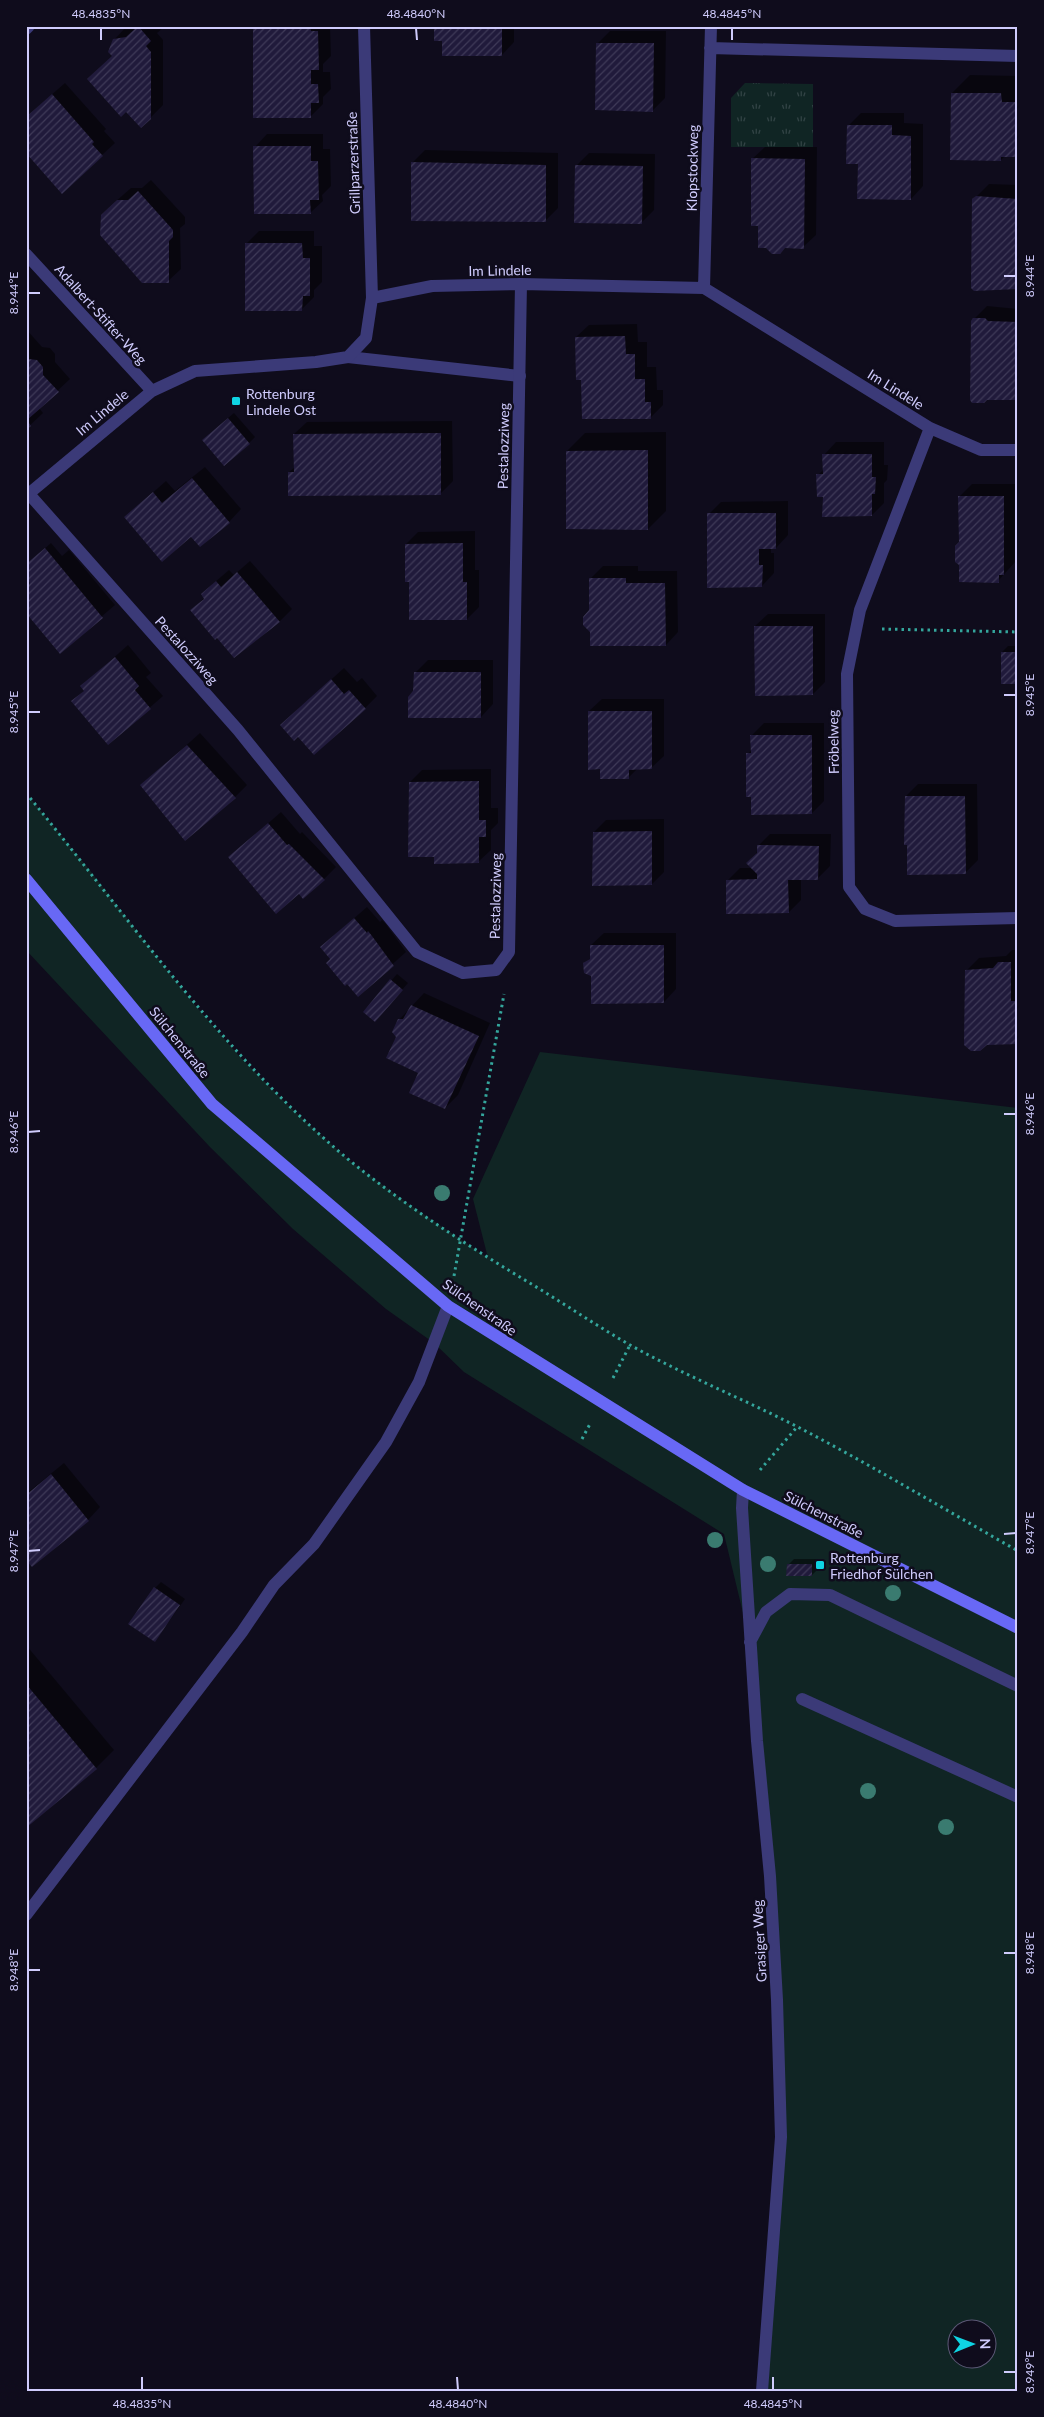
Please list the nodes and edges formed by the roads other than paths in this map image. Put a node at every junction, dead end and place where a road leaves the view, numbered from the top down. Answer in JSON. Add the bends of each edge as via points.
{"nodes":[{"id":1,"x":29,"y":26,"type":"edge"},
{"id":2,"x":364,"y":26,"type":"edge"},
{"id":3,"x":711,"y":26,"type":"edge"},
{"id":4,"x":26,"y":29,"type":"edge"},
{"id":5,"x":710,"y":48,"type":"junction"},
{"id":6,"x":1018,"y":56,"type":"edge"},
{"id":7,"x":27,"y":256,"type":"edge"},
{"id":8,"x":521,"y":284,"type":"junction"},
{"id":9,"x":704,"y":288,"type":"junction"},
{"id":10,"x":372,"y":298,"type":"junction"},
{"id":11,"x":348,"y":357,"type":"junction"},
{"id":12,"x":520,"y":376,"type":"junction"},
{"id":13,"x":152,"y":391,"type":"junction"},
{"id":14,"x":930,"y":428,"type":"junction"},
{"id":15,"x":1018,"y":450,"type":"edge"},
{"id":16,"x":27,"y":495,"type":"edge"},
{"id":17,"x":26,"y":879,"type":"edge"},
{"id":18,"x":1018,"y":918,"type":"edge"},
{"id":19,"x":448,"y":1306,"type":"junction"},
{"id":20,"x":743,"y":1490,"type":"junction"},
{"id":21,"x":1018,"y":1628,"type":"edge"},
{"id":22,"x":750,"y":1642,"type":"junction"},
{"id":23,"x":1018,"y":1686,"type":"edge"},
{"id":24,"x":802,"y":1699,"type":"dead end"},
{"id":25,"x":1018,"y":1797,"type":"edge"},
{"id":26,"x":26,"y":1916,"type":"edge"},
{"id":27,"x":762,"y":2391,"type":"edge"}],
"edges":[{"from":1,"to":4,"type":"street"},
{"from":2,"to":10,"type":"street","name":"Grillparzerstraße"},
{"from":3,"to":5,"type":"street","name":"Klopstockweg"},
{"from":5,"to":6,"type":"street"},
{"from":5,"to":9,"type":"street","name":"Klopstockweg"},
{"from":7,"to":13,"type":"street","name":"Adalbert-Stifter-Weg"},
{"from":8,"to":9,"type":"street","name":"Im Lindele"},
{"from":8,"to":10,"type":"street","name":"Im Lindele","via":[[432,286]]},
{"from":8,"to":12,"type":"street","name":"Pestalozziweg"},
{"from":9,"to":14,"type":"street","name":"Im Lindele"},
{"from":10,"to":11,"type":"street","via":[[366,338]]},
{"from":11,"to":12,"type":"street","name":"Im Lindele"},
{"from":11,"to":13,"type":"street","name":"Im Lindele","via":[[195,371]]},
{"from":12,"to":16,"type":"street","name":"Pestalozziweg","via":[[509,952],[496,970],[462,973],[417,952],[238,730]]},
{"from":13,"to":16,"type":"street","name":"Im Lindele"},
{"from":14,"to":15,"type":"street","name":"Im Lindele","via":[[981,450]]},
{"from":14,"to":18,"type":"street","name":"Fröbelweg","via":[[860,610],[847,674],[850,887],[865,909],[895,921]]},
{"from":17,"to":19,"type":"main road","name":"Sülchenstraße","via":[[212,1104]]},
{"from":19,"to":20,"type":"main road","name":"Sülchenstraße"},
{"from":19,"to":26,"type":"street","via":[[419,1382],[386,1442],[314,1544],[274,1585],[242,1632]]},
{"from":20,"to":21,"type":"main road","name":"Sülchenstraße"},
{"from":20,"to":22,"type":"street","name":"Grasiger Weg"},
{"from":22,"to":23,"type":"street","via":[[766,1612],[790,1594],[830,1594]]},
{"from":22,"to":27,"type":"street","name":"Grasiger Weg","via":[[778,2000],[780,2138]]},
{"from":24,"to":25,"type":"street"}]}
